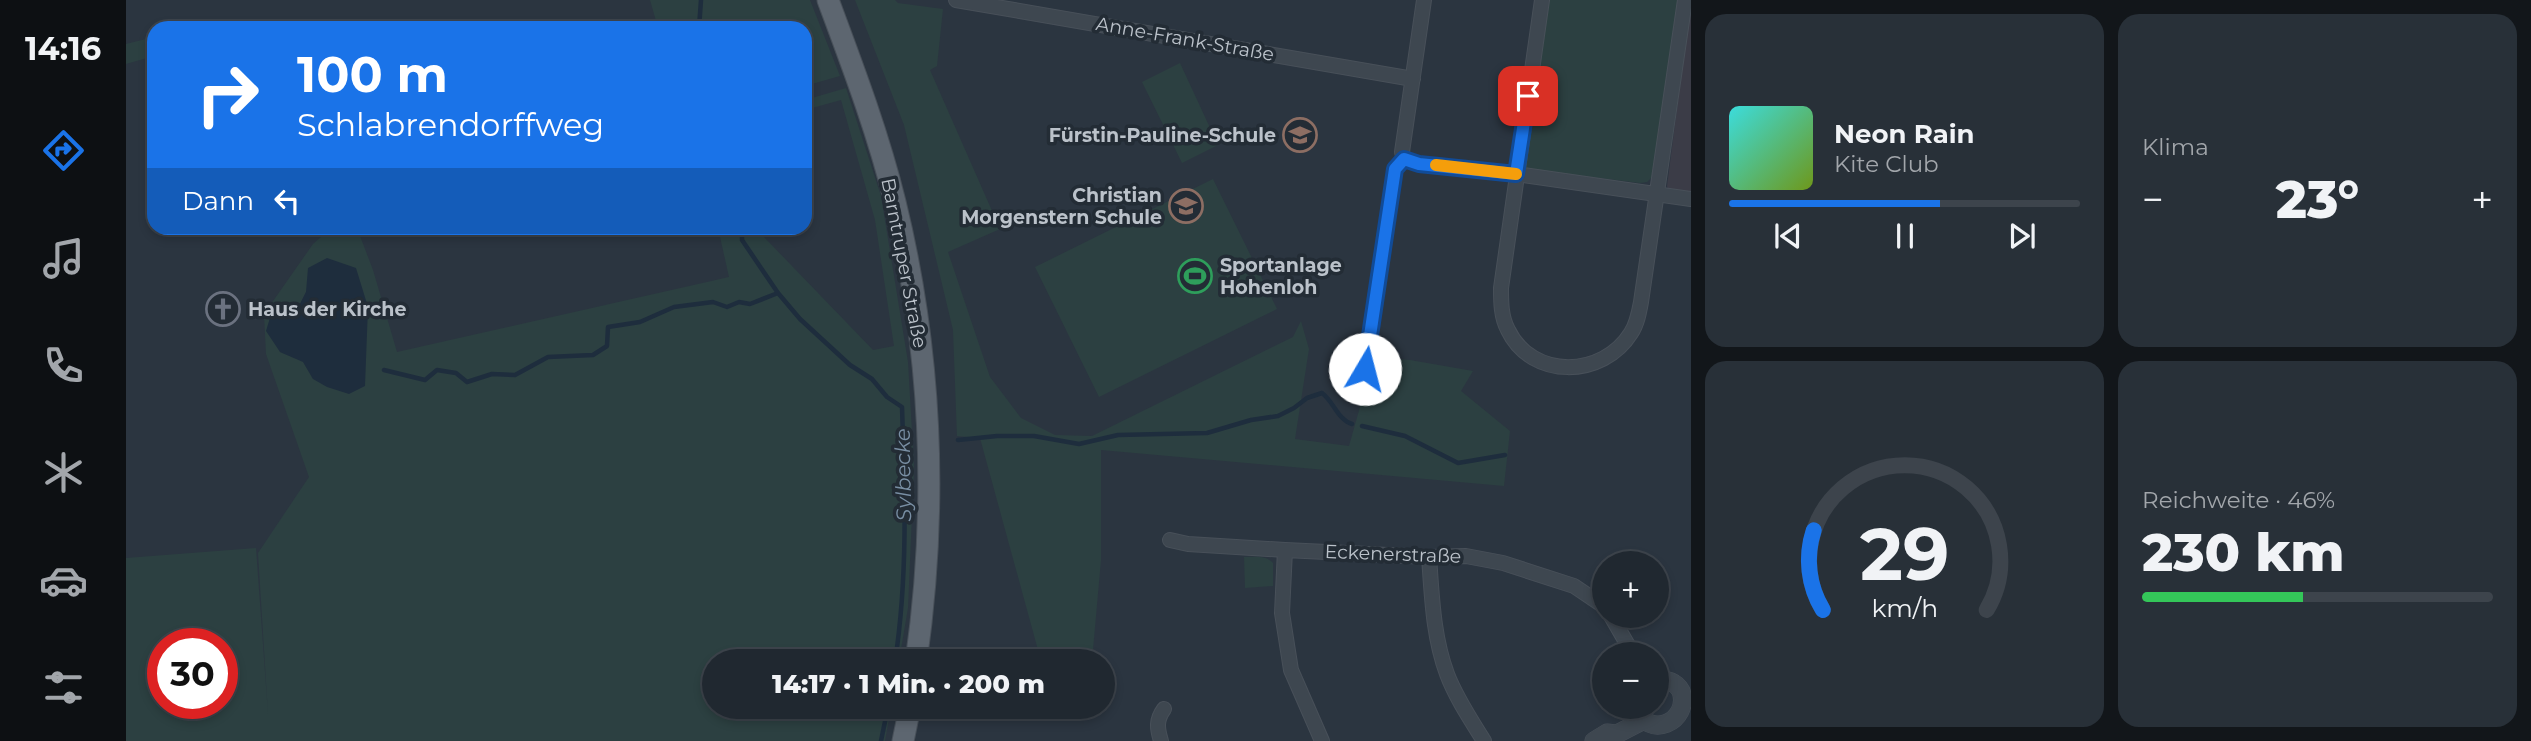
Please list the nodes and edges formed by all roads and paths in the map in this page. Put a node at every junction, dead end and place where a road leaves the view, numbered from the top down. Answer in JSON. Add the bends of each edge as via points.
{"nodes":[{"id":1,"x":828,"y":0,"type":"edge"},
{"id":2,"x":956,"y":0,"type":"edge"},
{"id":3,"x":1424,"y":0,"type":"edge"},
{"id":4,"x":1542,"y":0,"type":"edge"},
{"id":5,"x":1685,"y":0,"type":"edge"},
{"id":6,"x":1413,"y":79,"type":"junction"},
{"id":7,"x":1404,"y":159,"type":"junction"},
{"id":8,"x":1516,"y":174,"type":"junction"},
{"id":9,"x":1655,"y":194,"type":"junction"},
{"id":10,"x":1691,"y":199,"type":"edge"},
{"id":11,"x":1361,"y":394,"type":"dead end"},
{"id":12,"x":1170,"y":540,"type":"dead end"},
{"id":13,"x":1285,"y":551,"type":"junction"},
{"id":14,"x":1429,"y":557,"type":"junction"},
{"id":15,"x":1592,"y":598,"type":"edge"},
{"id":16,"x":918,"y":649,"type":"edge"},
{"id":17,"x":1669,"y":681,"type":"edge"},
{"id":18,"x":1686,"y":690,"type":"edge"},
{"id":19,"x":1164,"y":709,"type":"dead end"},
{"id":20,"x":908,"y":719,"type":"edge"},
{"id":21,"x":1623,"y":719,"type":"edge"},
{"id":22,"x":1643,"y":719,"type":"edge"},
{"id":23,"x":1672,"y":731,"type":"edge"},
{"id":24,"x":1600,"y":737,"type":"edge"},
{"id":25,"x":903,"y":741,"type":"edge"},
{"id":26,"x":1160,"y":741,"type":"edge"},
{"id":27,"x":1322,"y":741,"type":"edge"},
{"id":28,"x":1484,"y":741,"type":"edge"}],
"edges":[{"from":1,"to":16,"type":"main road","name":"Barntruper Straße","via":[[883,158],[916,305],[930,473]]},
{"from":2,"to":6,"type":"street","name":"Anne-Frank-Straße"},
{"from":3,"to":6,"type":"street"},
{"from":4,"to":8,"type":"street"},
{"from":5,"to":9,"type":"street"},
{"from":6,"to":7,"type":"street"},
{"from":7,"to":8,"type":"street"},
{"from":7,"to":11,"type":"street","via":[[1395,169]]},
{"from":8,"to":9,"type":"street"},
{"from":8,"to":9,"type":"street","via":[[1501,288],[1504,320],[1524,352],[1564,368],[1598,363],[1632,333],[1641,302]]},
{"from":9,"to":10,"type":"street"},
{"from":12,"to":13,"type":"street","name":"Eckenerstraße"},
{"from":13,"to":14,"type":"street","name":"Eckenerstraße"},
{"from":13,"to":27,"type":"street","via":[[1282,613],[1291,670]]},
{"from":14,"to":15,"type":"street","name":"Eckenerstraße","via":[[1466,556],[1503,563],[1579,588]]},
{"from":14,"to":28,"type":"street","via":[[1440,651],[1448,677]]},
{"from":17,"to":18,"type":"street"},
{"from":18,"to":23,"type":"street","via":[[1682,715]]},
{"from":19,"to":26,"type":"street","via":[[1158,716]]},
{"from":20,"to":25,"type":"main road"},
{"from":21,"to":24,"type":"street"},
{"from":22,"to":23,"type":"street","via":[[1648,726]]}]}
